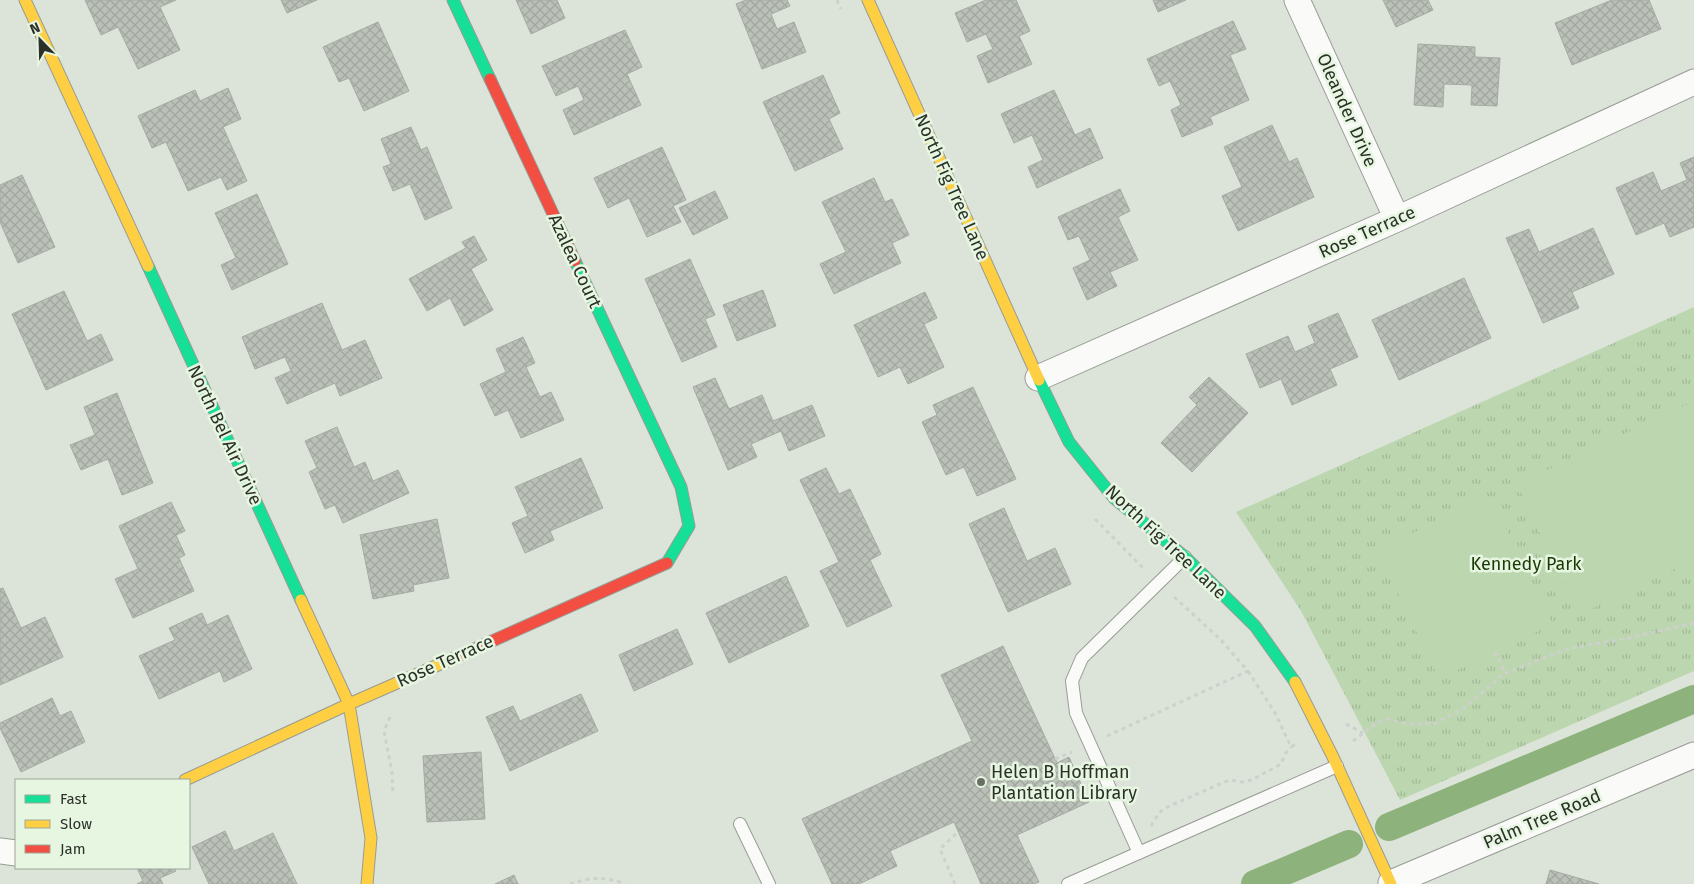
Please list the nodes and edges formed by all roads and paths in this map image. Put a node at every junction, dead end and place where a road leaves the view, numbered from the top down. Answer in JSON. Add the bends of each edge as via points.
{"nodes":[{"id":1,"x":25,"y":0,"type":"edge"},
{"id":2,"x":453,"y":0,"type":"edge"},
{"id":3,"x":868,"y":0,"type":"edge"},
{"id":4,"x":1297,"y":0,"type":"edge"},
{"id":5,"x":1694,"y":82,"type":"edge"},
{"id":6,"x":1397,"y":220,"type":"junction"},
{"id":7,"x":1038,"y":378,"type":"junction"},
{"id":8,"x":689,"y":526,"type":"joint"},
{"id":9,"x":1185,"y":557,"type":"junction"},
{"id":10,"x":1694,"y":623,"type":"edge"},
{"id":11,"x":1495,"y":652,"type":"dead end"},
{"id":12,"x":1248,"y":671,"type":"dead end"},
{"id":13,"x":1505,"y":673,"type":"junction"},
{"id":14,"x":349,"y":704,"type":"junction"},
{"id":15,"x":393,"y":711,"type":"dead end"},
{"id":16,"x":1304,"y":739,"type":"dead end"},
{"id":17,"x":1291,"y":747,"type":"junction"},
{"id":18,"x":1067,"y":754,"type":"dead end"},
{"id":19,"x":1694,"y":755,"type":"edge"},
{"id":20,"x":1055,"y":759,"type":"dead end"},
{"id":21,"x":1335,"y":761,"type":"junction"},
{"id":22,"x":187,"y":779,"type":"edge"},
{"id":23,"x":393,"y":798,"type":"dead end"},
{"id":24,"x":740,"y":824,"type":"dead end"},
{"id":25,"x":958,"y":832,"type":"dead end"},
{"id":26,"x":1131,"y":836,"type":"junction"},
{"id":27,"x":1139,"y":853,"type":"junction"},
{"id":28,"x":367,"y":884,"type":"edge"},
{"id":29,"x":570,"y":884,"type":"edge"},
{"id":30,"x":625,"y":884,"type":"edge"},
{"id":31,"x":769,"y":884,"type":"edge"},
{"id":32,"x":955,"y":884,"type":"edge"},
{"id":33,"x":1068,"y":884,"type":"edge"},
{"id":34,"x":1391,"y":884,"type":"edge"}],
"edges":[{"from":1,"to":14,"type":"street","name":"North Bel Air Drive"},
{"from":2,"to":8,"type":"street","name":"Azalea Court","via":[[681,487]]},
{"from":3,"to":7,"type":"street","name":"North Fig Tree Lane"},
{"from":4,"to":6,"type":"street","name":"Oleander Drive"},
{"from":5,"to":6,"type":"street","name":"Rose Terrace"},
{"from":6,"to":7,"type":"street","name":"Rose Terrace"},
{"from":7,"to":9,"type":"street","name":"North Fig Tree Lane","via":[[1069,442],[1114,498]]},
{"from":8,"to":14,"type":"street","name":"Rose Terrace","via":[[668,563]]},
{"from":9,"to":21,"type":"street","name":"North Fig Tree Lane","via":[[1255,626],[1292,676]]},
{"from":9,"to":26,"type":"lane","via":[[1082,658],[1072,681],[1076,713]]},
{"from":10,"to":13,"type":"path","via":[[1570,648]]},
{"from":11,"to":13,"type":"path"},
{"from":12,"to":17,"type":"path","via":[[1275,713]]},
{"from":13,"to":21,"type":"path","via":[[1464,708],[1436,723],[1409,724],[1387,719],[1375,724]]},
{"from":14,"to":22,"type":"street","name":"Rose Terrace"},
{"from":14,"to":28,"type":"street","name":"North Bel Air Drive","via":[[371,838]]},
{"from":15,"to":23,"type":"path","via":[[384,731]]},
{"from":16,"to":17,"type":"path"},
{"from":17,"to":26,"type":"path","via":[[1281,764],[1252,780],[1222,782],[1165,808],[1158,813],[1150,828]]},
{"from":18,"to":20,"type":"path"},
{"from":19,"to":34,"type":"street","name":"Palm Tree Road"},
{"from":21,"to":27,"type":"lane"},
{"from":21,"to":34,"type":"street","name":"North Fig Tree Lane"},
{"from":24,"to":31,"type":"lane"},
{"from":25,"to":32,"type":"path","via":[[940,849]]},
{"from":26,"to":27,"type":"lane"},
{"from":27,"to":33,"type":"lane"},
{"from":29,"to":30,"type":"path","via":[[608,878]]}]}
